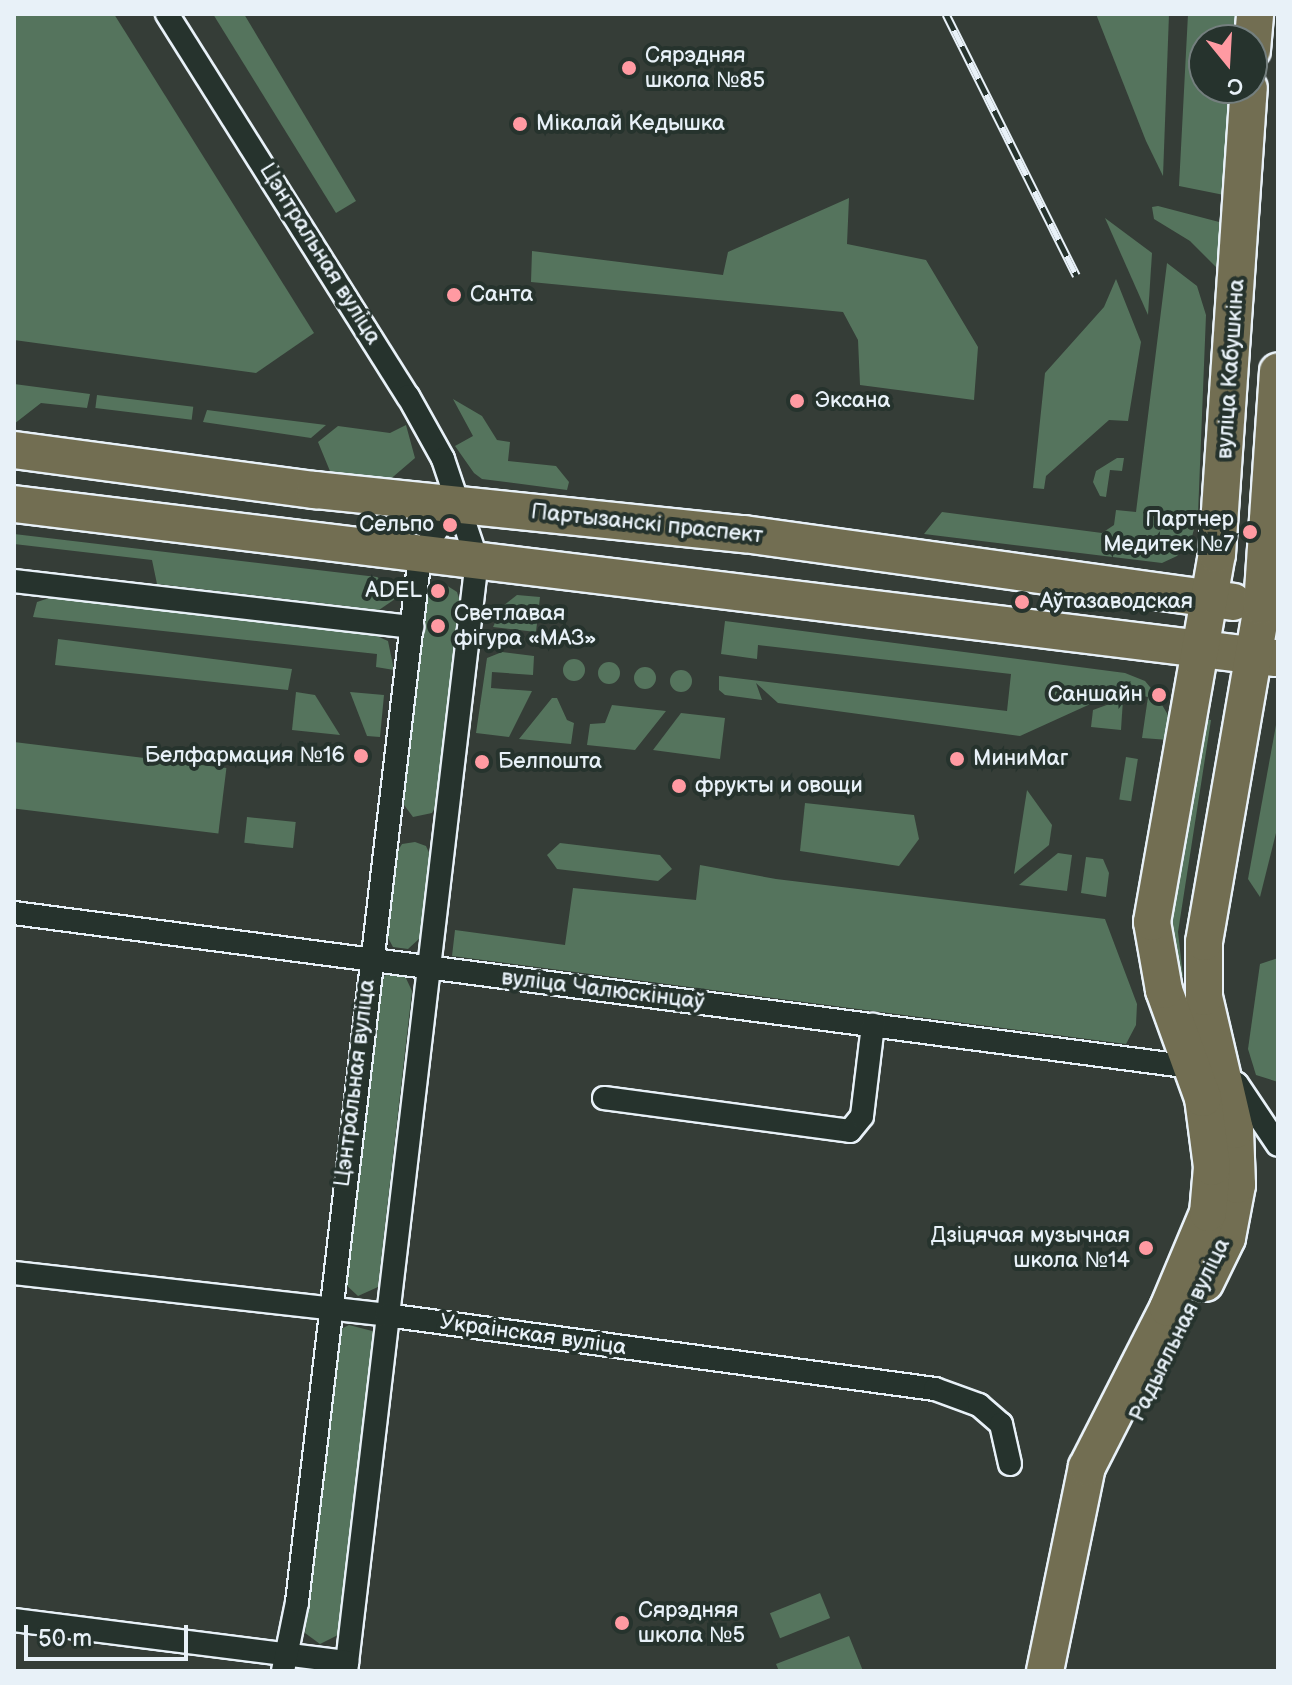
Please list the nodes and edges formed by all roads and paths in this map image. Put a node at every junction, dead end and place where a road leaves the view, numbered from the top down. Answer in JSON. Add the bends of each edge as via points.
{"nodes":[{"id":1,"x":167,"y":14,"type":"edge"},
{"id":2,"x":1248,"y":104,"type":"edge"},
{"id":3,"x":1278,"y":372,"type":"edge"},
{"id":4,"x":14,"y":450,"type":"edge"},
{"id":5,"x":14,"y":504,"type":"edge"},
{"id":6,"x":454,"y":504,"type":"junction"},
{"id":7,"x":420,"y":555,"type":"junction"},
{"id":8,"x":477,"y":560,"type":"junction"},
{"id":9,"x":14,"y":581,"type":"edge"},
{"id":10,"x":1211,"y":598,"type":"junction"},
{"id":11,"x":1270,"y":607,"type":"edge"},
{"id":12,"x":412,"y":627,"type":"junction"},
{"id":13,"x":1201,"y":649,"type":"junction"},
{"id":14,"x":1266,"y":657,"type":"edge"},
{"id":15,"x":14,"y":913,"type":"edge"},
{"id":16,"x":371,"y":960,"type":"junction"},
{"id":17,"x":429,"y":967,"type":"junction"},
{"id":18,"x":873,"y":1025,"type":"junction"},
{"id":19,"x":1206,"y":1070,"type":"junction"},
{"id":20,"x":604,"y":1098,"type":"dead end"},
{"id":21,"x":1278,"y":1145,"type":"edge"},
{"id":22,"x":14,"y":1273,"type":"edge"},
{"id":23,"x":330,"y":1309,"type":"junction"},
{"id":24,"x":386,"y":1315,"type":"junction"},
{"id":25,"x":1010,"y":1464,"type":"dead end"},
{"id":26,"x":14,"y":1620,"type":"edge"},
{"id":27,"x":285,"y":1662,"type":"edge"},
{"id":28,"x":346,"y":1667,"type":"edge"},
{"id":29,"x":1045,"y":1671,"type":"edge"},
{"id":30,"x":1069,"y":1671,"type":"edge"}],
"edges":[{"from":1,"to":6,"type":"street","name":"Цэнтральная вуліца","via":[[408,396],[443,459]]},
{"from":2,"to":10,"type":"main road","name":"вуліца Кабушкіна"},
{"from":3,"to":11,"type":"main road"},
{"from":4,"to":6,"type":"main road","name":"Партызанскі праспект"},
{"from":5,"to":7,"type":"main road"},
{"from":6,"to":7,"type":"street","name":"Цэнтральная вуліца"},
{"from":6,"to":8,"type":"street","name":"Цэнтральная вуліца"},
{"from":6,"to":10,"type":"main road","name":"Партызанскі праспект","via":[[744,534]]},
{"from":7,"to":8,"type":"main road"},
{"from":7,"to":12,"type":"street","name":"Цэнтральная вуліца"},
{"from":8,"to":13,"type":"main road"},
{"from":8,"to":17,"type":"street","name":"Цэнтральная вуліца"},
{"from":9,"to":12,"type":"street"},
{"from":10,"to":11,"type":"main road","name":"Партызанскі праспект"},
{"from":10,"to":13,"type":"main road","name":"вуліца Кабушкіна"},
{"from":11,"to":14,"type":"main road","name":"Радыяльная вуліца"},
{"from":12,"to":16,"type":"street","name":"Цэнтральная вуліца"},
{"from":13,"to":14,"type":"main road"},
{"from":13,"to":19,"type":"main road","name":"Радыяльная вуліца","via":[[1152,922],[1164,990]]},
{"from":14,"to":19,"type":"main road","name":"Радыяльная вуліца","via":[[1204,942]]},
{"from":15,"to":16,"type":"street","name":"вуліца Чалюскінцаў"},
{"from":16,"to":17,"type":"street","name":"вуліца Чалюскінцаў"},
{"from":16,"to":23,"type":"street","name":"Цэнтральная вуліца"},
{"from":17,"to":18,"type":"street","name":"вуліца Чалюскінцаў"},
{"from":17,"to":24,"type":"street","name":"Цэнтральная вуліца"},
{"from":18,"to":19,"type":"street","name":"вуліца Чалюскінцаў"},
{"from":18,"to":20,"type":"street","via":[[862,1116],[850,1131]]},
{"from":19,"to":21,"type":"street","via":[[1237,1084]]},
{"from":19,"to":29,"type":"main road","name":"Радыяльная вуліца","via":[[1211,1138],[1208,1213],[1168,1308],[1087,1467]]},
{"from":19,"to":30,"type":"main road","name":"Радыяльная вуліца","via":[[1235,1130],[1234,1212],[1227,1238],[1109,1475]]},
{"from":22,"to":23,"type":"street","name":"Украінская вуліца"},
{"from":23,"to":24,"type":"street","name":"Украінская вуліца"},
{"from":23,"to":27,"type":"street","name":"Цэнтральная вуліца","via":[[297,1602]]},
{"from":24,"to":25,"type":"street","name":"Украінская вуліца","via":[[935,1389],[979,1405],[1001,1424]]},
{"from":24,"to":28,"type":"street","name":"Цэнтральная вуліца"},
{"from":26,"to":27,"type":"street"},
{"from":27,"to":28,"type":"street"}]}
